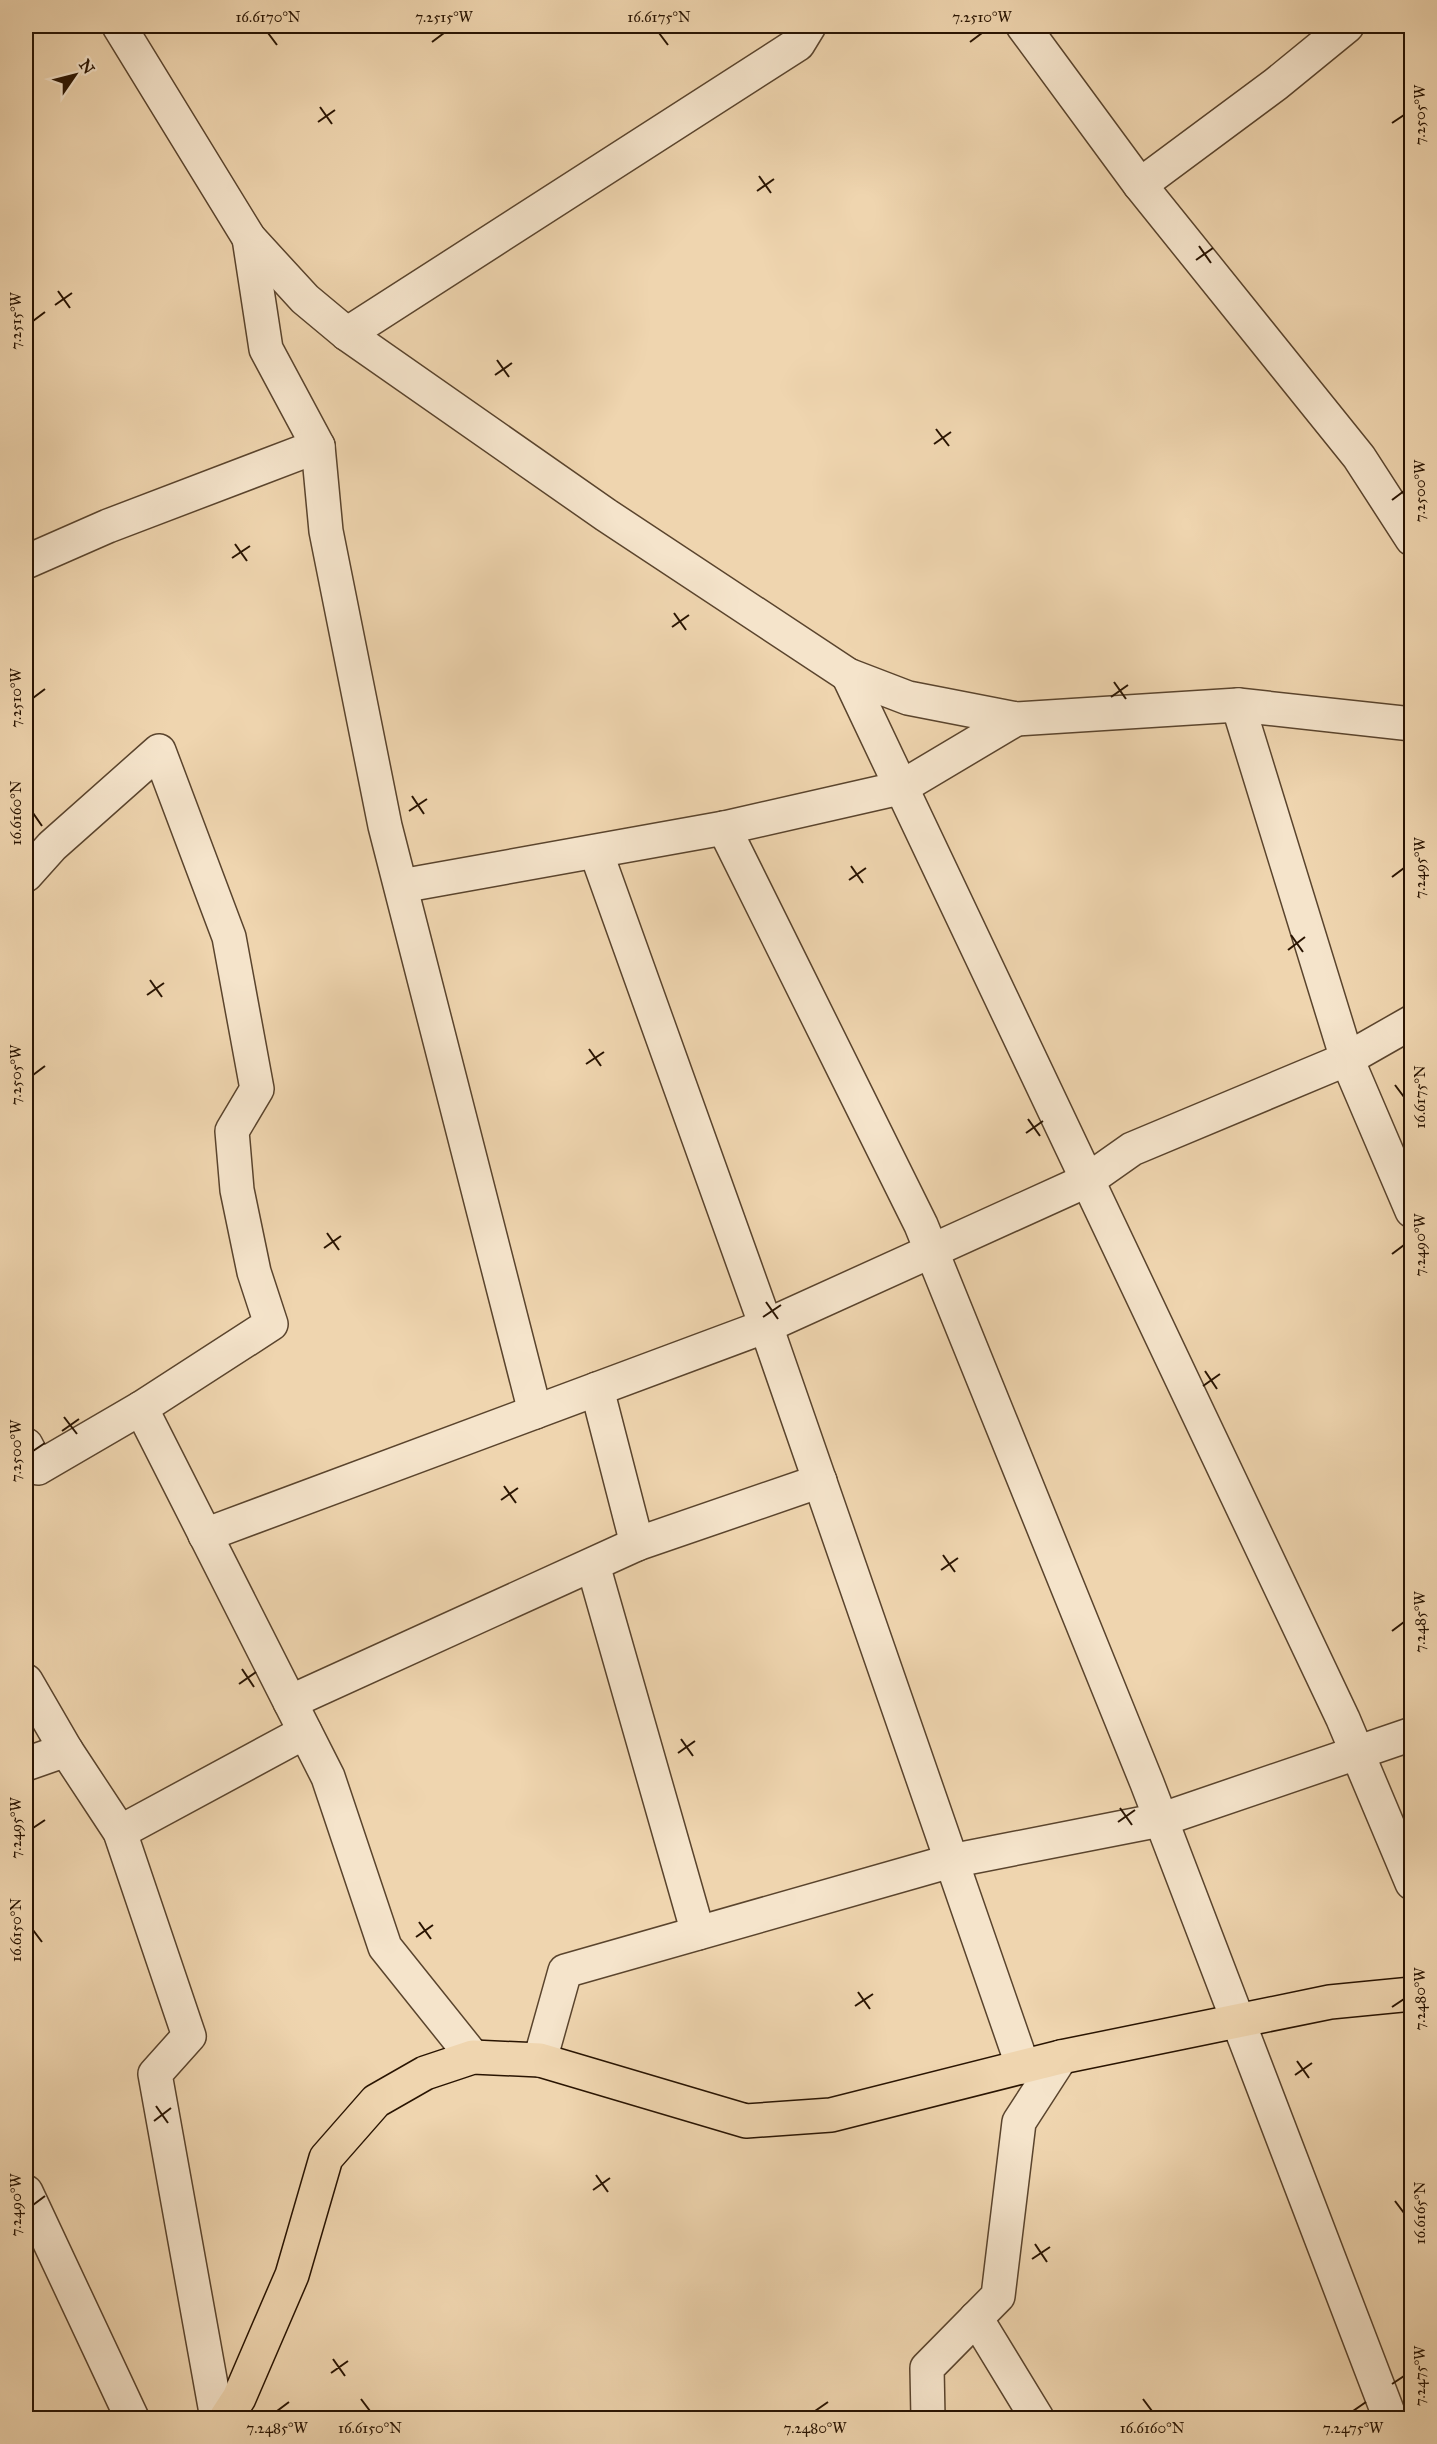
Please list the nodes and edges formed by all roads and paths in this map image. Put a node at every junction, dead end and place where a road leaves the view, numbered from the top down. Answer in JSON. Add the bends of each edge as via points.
{"nodes":[{"id":1,"x":119,"y":26,"type":"edge"},
{"id":2,"x":809,"y":26,"type":"edge"},
{"id":3,"x":1023,"y":26,"type":"edge"},
{"id":4,"x":1347,"y":26,"type":"edge"},
{"id":5,"x":1140,"y":185,"type":"junction"},
{"id":6,"x":249,"y":238,"type":"junction"},
{"id":7,"x":347,"y":334,"type":"junction"},
{"id":8,"x":318,"y":446,"type":"junction"},
{"id":9,"x":1412,"y":539,"type":"edge"},
{"id":10,"x":26,"y":562,"type":"edge"},
{"id":11,"x":848,"y":675,"type":"junction"},
{"id":12,"x":1239,"y":705,"type":"junction"},
{"id":13,"x":1016,"y":719,"type":"junction"},
{"id":14,"x":1412,"y":724,"type":"edge"},
{"id":15,"x":900,"y":788,"type":"junction"},
{"id":16,"x":724,"y":828,"type":"junction"},
{"id":17,"x":596,"y":852,"type":"junction"},
{"id":18,"x":26,"y":875,"type":"edge"},
{"id":19,"x":401,"y":886,"type":"junction"},
{"id":20,"x":1412,"y":1022,"type":"edge"},
{"id":21,"x":1347,"y":1059,"type":"junction"},
{"id":22,"x":1088,"y":1180,"type":"junction"},
{"id":23,"x":1412,"y":1211,"type":"edge"},
{"id":24,"x":932,"y":1252,"type":"junction"},
{"id":25,"x":766,"y":1326,"type":"junction"},
{"id":26,"x":597,"y":1389,"type":"junction"},
{"id":27,"x":141,"y":1408,"type":"junction"},
{"id":28,"x":535,"y":1412,"type":"junction"},
{"id":29,"x":30,"y":1465,"type":"edge"},
{"id":30,"x":820,"y":1481,"type":"junction"},
{"id":31,"x":205,"y":1535,"type":"junction"},
{"id":32,"x":637,"y":1544,"type":"junction"},
{"id":33,"x":593,"y":1564,"type":"junction"},
{"id":34,"x":26,"y":1681,"type":"edge"},
{"id":35,"x":290,"y":1702,"type":"junction"},
{"id":36,"x":305,"y":1732,"type":"junction"},
{"id":37,"x":1412,"y":1734,"type":"edge"},
{"id":38,"x":66,"y":1750,"type":"junction"},
{"id":39,"x":1358,"y":1754,"type":"junction"},
{"id":40,"x":26,"y":1764,"type":"edge"},
{"id":41,"x":1160,"y":1820,"type":"junction"},
{"id":42,"x":120,"y":1832,"type":"junction"},
{"id":43,"x":951,"y":1861,"type":"junction"},
{"id":44,"x":1412,"y":1883,"type":"edge"},
{"id":45,"x":698,"y":1933,"type":"junction"},
{"id":46,"x":1412,"y":1994,"type":"edge"},
{"id":47,"x":1237,"y":2021,"type":"junction"},
{"id":48,"x":473,"y":2057,"type":"junction"},
{"id":49,"x":1061,"y":2057,"type":"junction"},
{"id":50,"x":540,"y":2060,"type":"junction"},
{"id":51,"x":1023,"y":2067,"type":"junction"},
{"id":52,"x":26,"y":2192,"type":"edge"},
{"id":53,"x":976,"y":2318,"type":"junction"},
{"id":54,"x":132,"y":2418,"type":"edge"},
{"id":55,"x":217,"y":2418,"type":"edge"},
{"id":56,"x":226,"y":2418,"type":"edge"},
{"id":57,"x":928,"y":2418,"type":"edge"},
{"id":58,"x":1037,"y":2418,"type":"edge"},
{"id":59,"x":1390,"y":2418,"type":"edge"}],
"edges":[{"from":1,"to":6,"type":"street"},
{"from":2,"to":7,"type":"street","via":[[798,44]]},
{"from":3,"to":5,"type":"street"},
{"from":4,"to":5,"type":"street"},
{"from":5,"to":9,"type":"street","via":[[1359,457]]},
{"from":6,"to":7,"type":"street","via":[[305,299]]},
{"from":6,"to":8,"type":"street","via":[[266,349]]},
{"from":7,"to":11,"type":"street","via":[[606,515]]},
{"from":8,"to":10,"type":"street","via":[[108,526]]},
{"from":8,"to":19,"type":"street","via":[[326,531],[385,826]]},
{"from":11,"to":13,"type":"street","via":[[908,698]]},
{"from":11,"to":15,"type":"street"},
{"from":12,"to":13,"type":"street"},
{"from":12,"to":14,"type":"street"},
{"from":12,"to":21,"type":"street"},
{"from":13,"to":15,"type":"street"},
{"from":15,"to":16,"type":"street"},
{"from":15,"to":22,"type":"street"},
{"from":16,"to":17,"type":"street"},
{"from":16,"to":24,"type":"street"},
{"from":17,"to":19,"type":"street"},
{"from":17,"to":25,"type":"street"},
{"from":18,"to":27,"type":"street","via":[[52,846],[159,751],[229,937],[256,1089],[232,1131],[237,1190],[254,1272],[271,1323]]},
{"from":19,"to":28,"type":"street"},
{"from":20,"to":21,"type":"street"},
{"from":21,"to":22,"type":"street","via":[[1132,1149]]},
{"from":21,"to":23,"type":"street"},
{"from":22,"to":24,"type":"street"},
{"from":22,"to":39,"type":"street"},
{"from":24,"to":25,"type":"street"},
{"from":24,"to":41,"type":"street"},
{"from":25,"to":26,"type":"street"},
{"from":25,"to":30,"type":"street"},
{"from":26,"to":28,"type":"street"},
{"from":26,"to":32,"type":"street"},
{"from":27,"to":29,"type":"street"},
{"from":27,"to":31,"type":"street"},
{"from":28,"to":31,"type":"street"},
{"from":30,"to":32,"type":"street"},
{"from":30,"to":43,"type":"street"},
{"from":31,"to":35,"type":"street"},
{"from":32,"to":33,"type":"street"},
{"from":33,"to":35,"type":"street"},
{"from":33,"to":45,"type":"street"},
{"from":34,"to":38,"type":"street"},
{"from":35,"to":36,"type":"street"},
{"from":36,"to":42,"type":"street"},
{"from":36,"to":48,"type":"street","via":[[328,1777],[385,1947]]},
{"from":37,"to":39,"type":"street"},
{"from":38,"to":40,"type":"street"},
{"from":38,"to":42,"type":"street"},
{"from":39,"to":41,"type":"street"},
{"from":39,"to":44,"type":"street"},
{"from":41,"to":43,"type":"street"},
{"from":41,"to":47,"type":"street"},
{"from":42,"to":55,"type":"street","via":[[189,2036],[155,2074]]},
{"from":43,"to":45,"type":"street"},
{"from":43,"to":51,"type":"street"},
{"from":45,"to":50,"type":"street","via":[[565,1971]]},
{"from":46,"to":47,"type":"main road","via":[[1330,2002]]},
{"from":47,"to":49,"type":"main road"},
{"from":47,"to":59,"type":"street"},
{"from":48,"to":50,"type":"main road"},
{"from":48,"to":56,"type":"main road","via":[[425,2073],[376,2101],[326,2158],[292,2275],[239,2398]]},
{"from":49,"to":51,"type":"main road"},
{"from":49,"to":53,"type":"street","via":[[1020,2122],[998,2296]]},
{"from":50,"to":51,"type":"main road","via":[[746,2121],[831,2115]]},
{"from":52,"to":54,"type":"street"},
{"from":53,"to":57,"type":"street","via":[[927,2368]]},
{"from":53,"to":58,"type":"street"}]}
